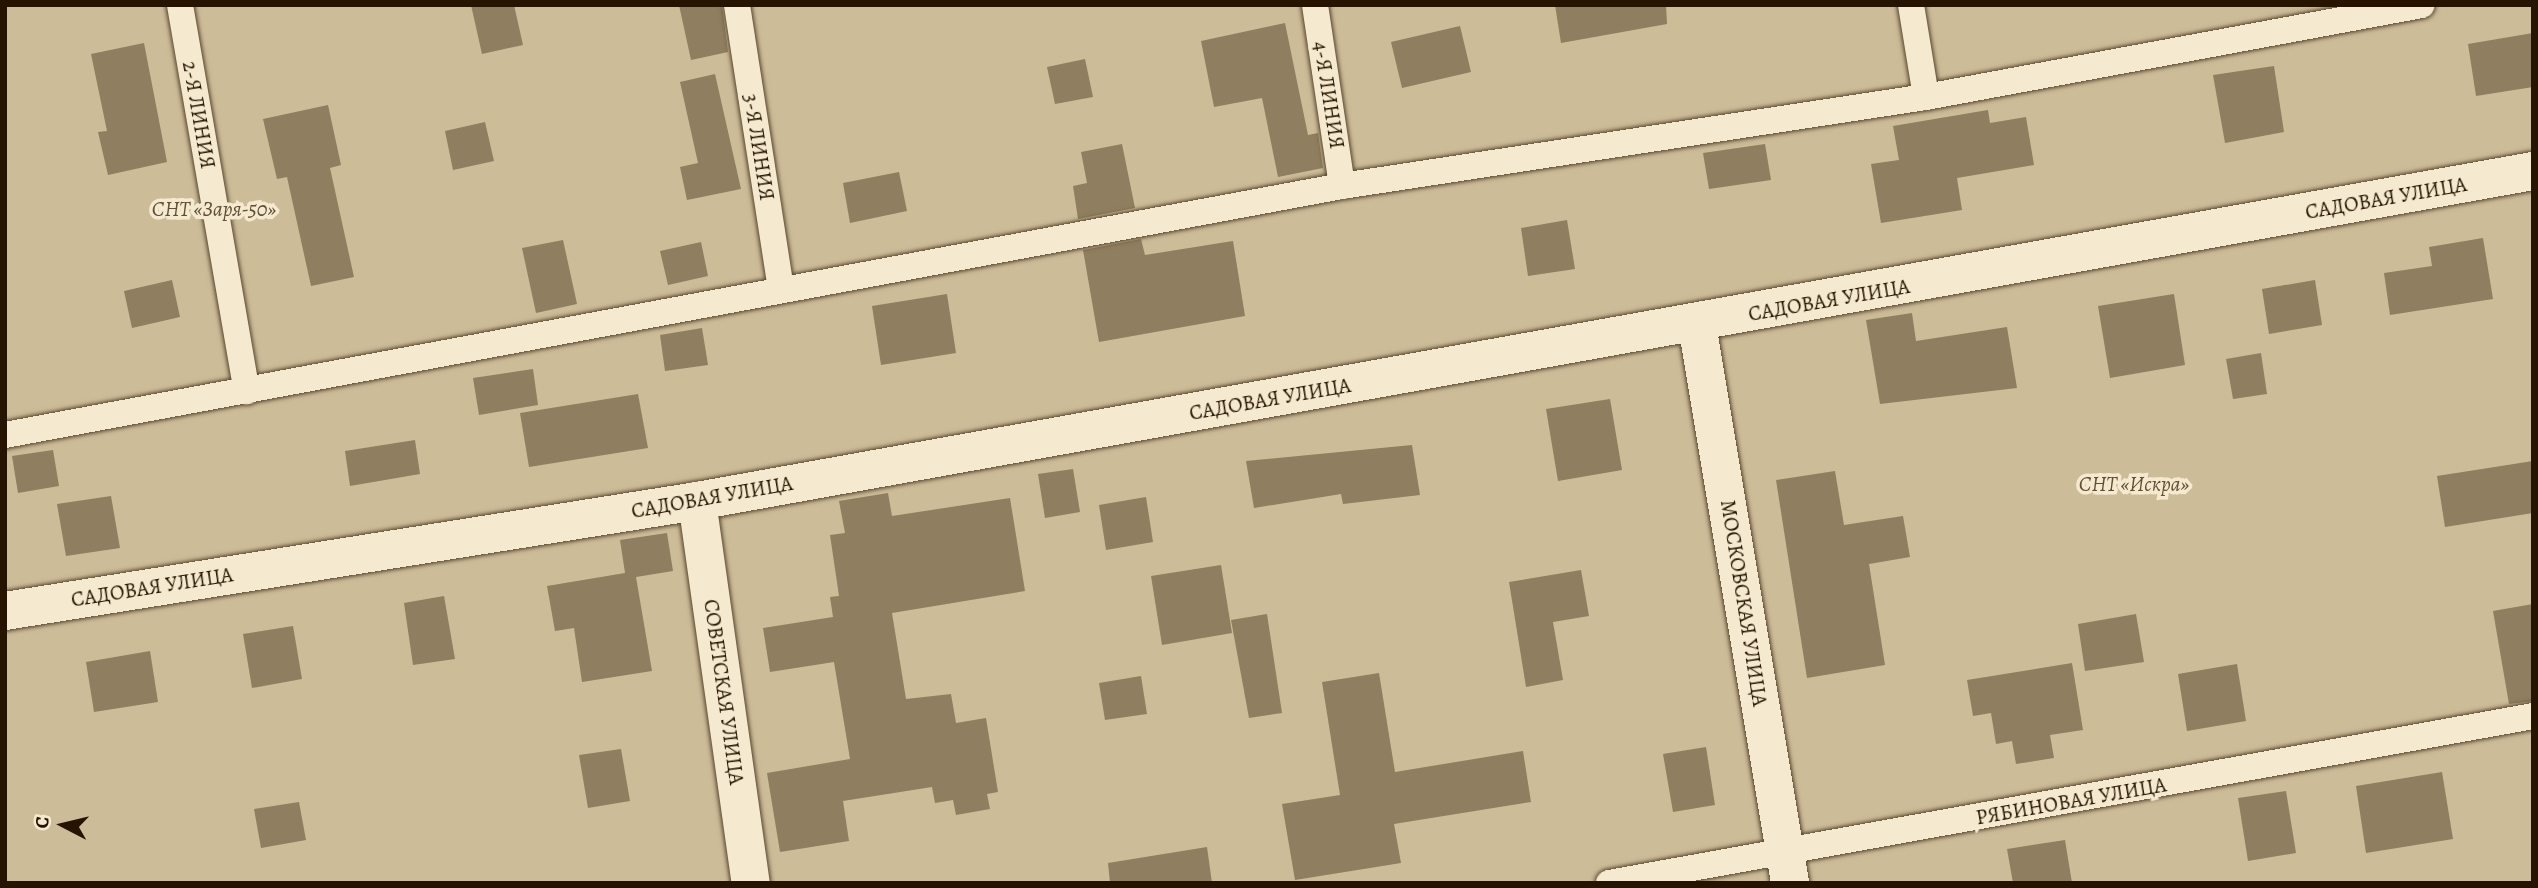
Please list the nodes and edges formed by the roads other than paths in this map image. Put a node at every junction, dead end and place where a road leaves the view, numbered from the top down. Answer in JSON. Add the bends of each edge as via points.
{"nodes":[{"id":1,"x":180,"y":5,"type":"edge"},
{"id":2,"x":737,"y":5,"type":"edge"},
{"id":3,"x":1315,"y":5,"type":"edge"},
{"id":4,"x":1911,"y":5,"type":"edge"},
{"id":5,"x":2422,"y":5,"type":"edge"},
{"id":6,"x":1926,"y":97,"type":"junction"},
{"id":7,"x":2533,"y":171,"type":"edge"},
{"id":8,"x":1342,"y":186,"type":"junction"},
{"id":9,"x":781,"y":289,"type":"junction"},
{"id":10,"x":1697,"y":324,"type":"junction"},
{"id":11,"x":247,"y":391,"type":"junction"},
{"id":12,"x":5,"y":435,"type":"edge"},
{"id":13,"x":697,"y":501,"type":"junction"},
{"id":14,"x":5,"y":611,"type":"edge"},
{"id":15,"x":2533,"y":716,"type":"edge"},
{"id":16,"x":1788,"y":868,"type":"edge"},
{"id":17,"x":751,"y":883,"type":"edge"},
{"id":18,"x":1609,"y":883,"type":"edge"}],
"edges":[{"from":1,"to":11,"type":"lane","name":"2-Я ЛИНИЯ"},
{"from":2,"to":9,"type":"lane","name":"3-Я ЛИНИЯ"},
{"from":3,"to":8,"type":"lane","name":"4-Я ЛИНИЯ"},
{"from":4,"to":6,"type":"lane"},
{"from":5,"to":6,"type":"lane"},
{"from":6,"to":8,"type":"lane"},
{"from":7,"to":10,"type":"street","name":"САДОВАЯ УЛИЦА"},
{"from":8,"to":9,"type":"lane"},
{"from":9,"to":11,"type":"lane"},
{"from":10,"to":13,"type":"street","name":"САДОВАЯ УЛИЦА"},
{"from":10,"to":16,"type":"street","name":"МОСКОВСКАЯ УЛИЦА"},
{"from":11,"to":12,"type":"lane"},
{"from":13,"to":14,"type":"street","name":"САДОВАЯ УЛИЦА"},
{"from":13,"to":17,"type":"street","name":"СОВЕТСКАЯ УЛИЦА"},
{"from":15,"to":16,"type":"lane","name":"РЯБИНОВАЯ УЛИЦА"},
{"from":16,"to":18,"type":"lane","name":"РЯБИНОВАЯ УЛИЦА"}]}
